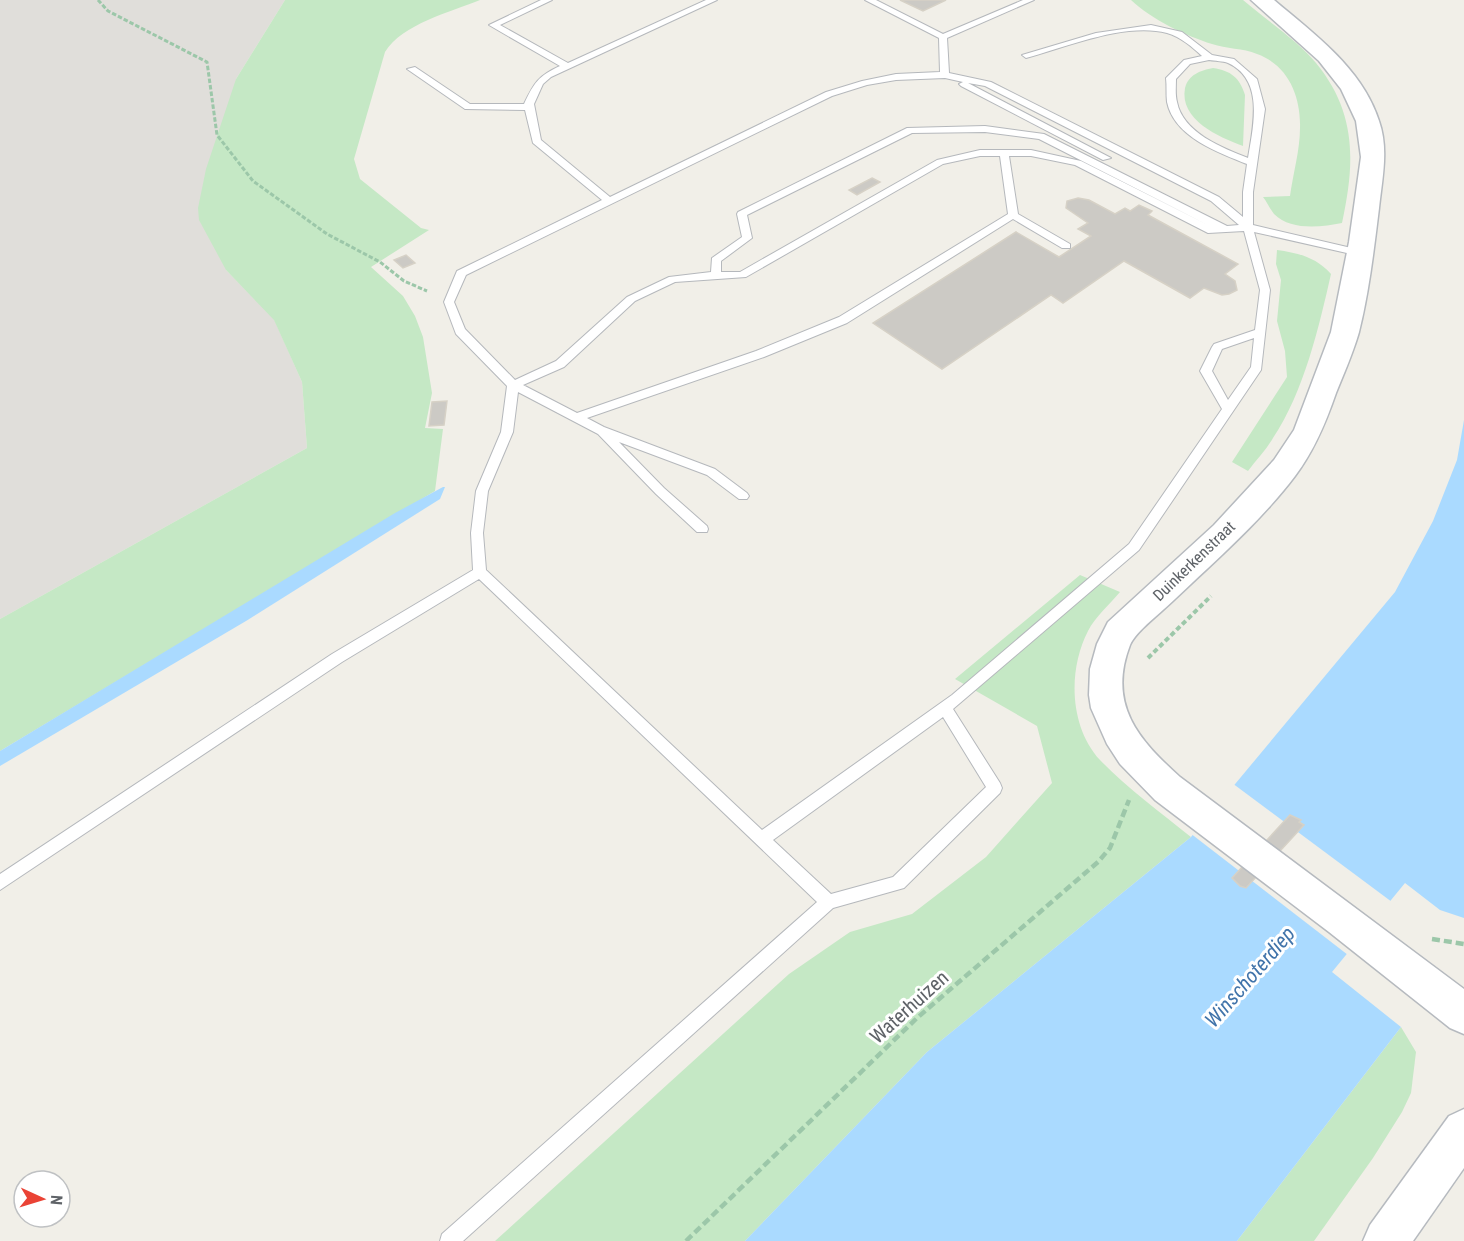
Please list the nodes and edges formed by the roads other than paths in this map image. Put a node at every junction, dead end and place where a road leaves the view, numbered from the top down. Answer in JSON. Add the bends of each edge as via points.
{"nodes":[{"id":1,"x":548,"y":0,"type":"edge"},
{"id":2,"x":713,"y":0,"type":"edge"},
{"id":3,"x":869,"y":0,"type":"edge"},
{"id":4,"x":1030,"y":0,"type":"edge"},
{"id":5,"x":1261,"y":0,"type":"edge"},
{"id":6,"x":943,"y":37,"type":"junction"},
{"id":7,"x":1026,"y":56,"type":"dead end"},
{"id":8,"x":1209,"y":57,"type":"junction"},
{"id":9,"x":567,"y":66,"type":"junction"},
{"id":10,"x":412,"y":69,"type":"dead end"},
{"id":11,"x":945,"y":75,"type":"junction"},
{"id":12,"x":529,"y":106,"type":"junction"},
{"id":13,"x":1004,"y":153,"type":"junction"},
{"id":14,"x":1252,"y":163,"type":"junction"},
{"id":15,"x":609,"y":201,"type":"junction"},
{"id":16,"x":1013,"y":215,"type":"junction"},
{"id":17,"x":1248,"y":227,"type":"junction"},
{"id":18,"x":1226,"y":230,"type":"junction"},
{"id":19,"x":1066,"y":246,"type":"dead end"},
{"id":20,"x":1360,"y":253,"type":"junction"},
{"id":21,"x":716,"y":275,"type":"junction"},
{"id":22,"x":1261,"y":332,"type":"junction"},
{"id":23,"x":513,"y":385,"type":"junction"},
{"id":24,"x":1228,"y":411,"type":"junction"},
{"id":25,"x":576,"y":418,"type":"junction"},
{"id":26,"x":600,"y":430,"type":"junction"},
{"id":27,"x":743,"y":496,"type":"dead end"},
{"id":28,"x":702,"y":529,"type":"dead end"},
{"id":29,"x":480,"y":572,"type":"junction"},
{"id":30,"x":945,"y":708,"type":"junction"},
{"id":31,"x":762,"y":838,"type":"junction"},
{"id":32,"x":0,"y":883,"type":"edge"},
{"id":33,"x":828,"y":902,"type":"junction"},
{"id":34,"x":1464,"y":1014,"type":"edge"},
{"id":35,"x":1464,"y":1131,"type":"edge"},
{"id":36,"x":448,"y":1241,"type":"edge"},
{"id":37,"x":1386,"y":1241,"type":"edge"}],
"edges":[{"from":1,"to":9,"type":"lane","via":[[493,25]]},
{"from":2,"to":9,"type":"lane"},
{"from":3,"to":6,"type":"lane"},
{"from":4,"to":6,"type":"lane"},
{"from":5,"to":20,"type":"main road","name":"Duinkerkenstraat","via":[[1327,56],[1352,87],[1368,121],[1373,157]]},
{"from":6,"to":11,"type":"lane"},
{"from":7,"to":8,"type":"lane","via":[[1136,27],[1167,30],[1189,39]]},
{"from":8,"to":14,"type":"lane","via":[[1231,62],[1252,79],[1260,109]]},
{"from":8,"to":14,"type":"lane","via":[[1187,62],[1171,78],[1172,105],[1187,128],[1215,147]]},
{"from":9,"to":12,"type":"lane","via":[[539,83]]},
{"from":10,"to":12,"type":"lane","via":[[468,107]]},
{"from":11,"to":15,"type":"lane","via":[[896,77],[830,94]]},
{"from":11,"to":17,"type":"lane","via":[[1197,207]]},
{"from":12,"to":15,"type":"lane","via":[[536,141]]},
{"from":13,"to":16,"type":"lane"},
{"from":13,"to":18,"type":"lane","via":[[1031,153],[1077,163],[1212,231]]},
{"from":13,"to":21,"type":"lane","via":[[980,153],[940,162],[742,275]]},
{"from":14,"to":17,"type":"lane"},
{"from":15,"to":23,"type":"lane","via":[[461,273],[449,302],[460,332]]},
{"from":16,"to":19,"type":"lane"},
{"from":16,"to":25,"type":"lane","via":[[843,320],[760,354]]},
{"from":17,"to":18,"type":"lane"},
{"from":17,"to":20,"type":"lane"},
{"from":17,"to":22,"type":"lane","via":[[1265,290]]},
{"from":18,"to":21,"type":"lane","via":[[1041,136],[984,129],[910,130],[742,214],[747,238],[716,260]]},
{"from":20,"to":34,"type":"main road","name":"Duinkerkenstraat","via":[[1345,332],[1308,431],[1285,468],[1226,533],[1120,631],[1110,650],[1105,691],[1118,733],[1132,753],[1148,790],[1364,935]]},
{"from":21,"to":23,"type":"lane","via":[[673,279],[631,299],[560,364]]},
{"from":22,"to":24,"type":"lane","via":[[1257,367]]},
{"from":22,"to":24,"type":"lane","via":[[1218,347],[1206,371]]},
{"from":23,"to":25,"type":"lane"},
{"from":23,"to":29,"type":"lane","via":[[507,432],[482,491],[477,533]]},
{"from":24,"to":30,"type":"lane","via":[[1134,547]]},
{"from":25,"to":26,"type":"lane"},
{"from":26,"to":27,"type":"lane","via":[[711,472]]},
{"from":26,"to":28,"type":"lane"},
{"from":29,"to":31,"type":"lane"},
{"from":29,"to":32,"type":"lane","via":[[337,658]]},
{"from":30,"to":31,"type":"lane"},
{"from":30,"to":33,"type":"lane","via":[[995,788],[898,883]]},
{"from":31,"to":33,"type":"lane"},
{"from":33,"to":36,"type":"lane"},
{"from":35,"to":37,"type":"main road"}]}
